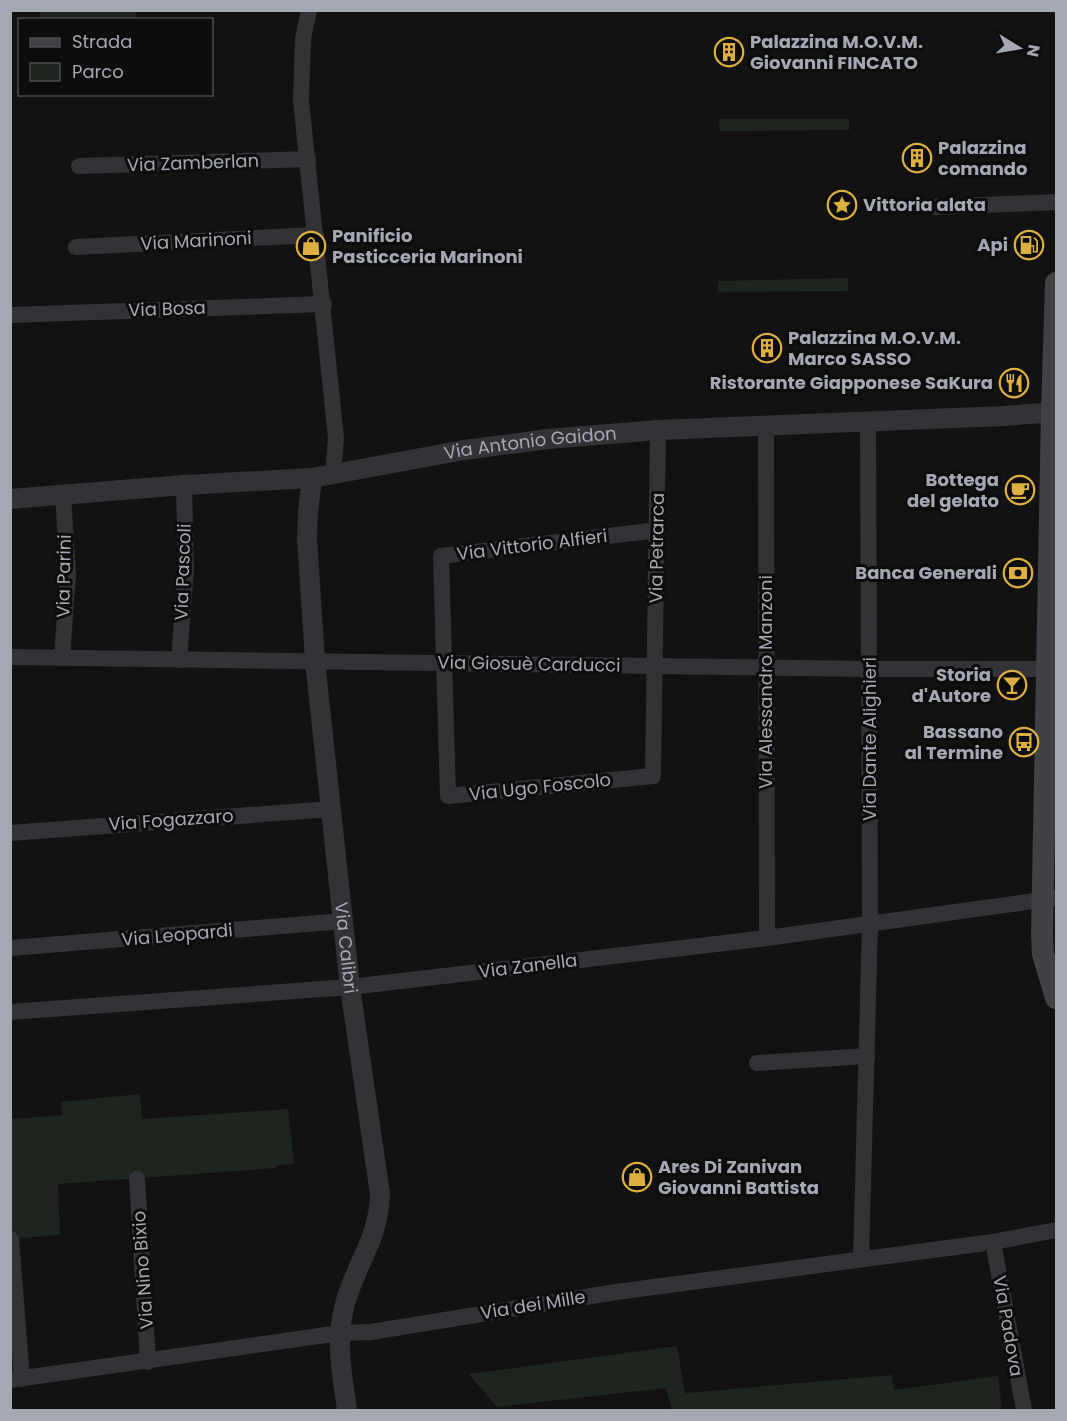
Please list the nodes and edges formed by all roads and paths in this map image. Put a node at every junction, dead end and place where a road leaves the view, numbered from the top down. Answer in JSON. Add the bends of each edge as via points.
{"nodes":[{"id":1,"x":309,"y":10,"type":"edge"},
{"id":2,"x":308,"y":159,"type":"junction"},
{"id":3,"x":79,"y":166,"type":"dead end"},
{"id":4,"x":1056,"y":202,"type":"edge"},
{"id":5,"x":936,"y":207,"type":"dead end"},
{"id":6,"x":316,"y":235,"type":"junction"},
{"id":7,"x":76,"y":247,"type":"dead end"},
{"id":8,"x":1056,"y":284,"type":"edge"},
{"id":9,"x":324,"y":304,"type":"junction"},
{"id":10,"x":10,"y":315,"type":"edge"},
{"id":11,"x":1054,"y":412,"type":"edge"},
{"id":12,"x":868,"y":422,"type":"junction"},
{"id":13,"x":766,"y":426,"type":"junction"},
{"id":14,"x":658,"y":430,"type":"junction"},
{"id":15,"x":333,"y":474,"type":"junction"},
{"id":16,"x":312,"y":478,"type":"junction"},
{"id":17,"x":184,"y":485,"type":"junction"},
{"id":18,"x":63,"y":494,"type":"junction"},
{"id":19,"x":10,"y":499,"type":"edge"},
{"id":20,"x":658,"y":530,"type":"junction"},
{"id":21,"x":10,"y":657,"type":"edge"},
{"id":22,"x":62,"y":658,"type":"junction"},
{"id":23,"x":179,"y":660,"type":"junction"},
{"id":24,"x":315,"y":661,"type":"junction"},
{"id":25,"x":443,"y":663,"type":"junction"},
{"id":26,"x":655,"y":665,"type":"junction"},
{"id":27,"x":766,"y":666,"type":"junction"},
{"id":28,"x":870,"y":669,"type":"junction"},
{"id":29,"x":1048,"y":669,"type":"junction"},
{"id":30,"x":331,"y":809,"type":"junction"},
{"id":31,"x":10,"y":833,"type":"edge"},
{"id":32,"x":1050,"y":899,"type":"edge"},
{"id":33,"x":344,"y":921,"type":"junction"},
{"id":34,"x":870,"y":924,"type":"junction"},
{"id":35,"x":767,"y":938,"type":"junction"},
{"id":36,"x":10,"y":948,"type":"edge"},
{"id":37,"x":350,"y":987,"type":"junction"},
{"id":38,"x":1056,"y":998,"type":"edge"},
{"id":39,"x":10,"y":1012,"type":"edge"},
{"id":40,"x":867,"y":1056,"type":"junction"},
{"id":41,"x":757,"y":1063,"type":"dead end"},
{"id":42,"x":137,"y":1179,"type":"dead end"},
{"id":43,"x":1056,"y":1230,"type":"edge"},
{"id":44,"x":12,"y":1239,"type":"edge"},
{"id":45,"x":993,"y":1242,"type":"junction"},
{"id":46,"x":861,"y":1259,"type":"junction"},
{"id":47,"x":340,"y":1333,"type":"junction"},
{"id":48,"x":148,"y":1362,"type":"junction"},
{"id":49,"x":16,"y":1379,"type":"edge"},
{"id":50,"x":347,"y":1410,"type":"edge"},
{"id":51,"x":1024,"y":1410,"type":"edge"}],
"edges":[{"from":1,"to":2,"type":"street","via":[[301,77]]},
{"from":2,"to":3,"type":"street","name":"Via Zamberlan"},
{"from":2,"to":6,"type":"street"},
{"from":4,"to":5,"type":"street"},
{"from":6,"to":7,"type":"street","name":"Via Marinoni"},
{"from":6,"to":9,"type":"street"},
{"from":8,"to":11,"type":"main road"},
{"from":9,"to":10,"type":"street","name":"Via Bosa"},
{"from":9,"to":15,"type":"street","via":[[336,438]]},
{"from":11,"to":12,"type":"street","name":"Via Antonio Gaidon"},
{"from":11,"to":29,"type":"main road"},
{"from":12,"to":13,"type":"street","name":"Via Antonio Gaidon"},
{"from":12,"to":28,"type":"street","name":"Via Dante Alighieri"},
{"from":13,"to":14,"type":"street","name":"Via Antonio Gaidon"},
{"from":13,"to":27,"type":"street","name":"Via Alessandro Manzoni"},
{"from":14,"to":15,"type":"street","name":"Via Antonio Gaidon","via":[[548,438]]},
{"from":14,"to":20,"type":"street","name":"Via Petrarca"},
{"from":15,"to":16,"type":"street","name":"Via Antonio Gaidon"},
{"from":16,"to":17,"type":"street","name":"Via Antonio Gaidon"},
{"from":16,"to":24,"type":"street","name":"Via Calibri","via":[[307,538]]},
{"from":17,"to":18,"type":"street","name":"Via Antonio Gaidon"},
{"from":17,"to":23,"type":"street","name":"Via Pascoli","via":[[186,567]]},
{"from":18,"to":19,"type":"street","name":"Via Antonio Gaidon"},
{"from":18,"to":22,"type":"street","name":"Via Parini","via":[[68,573]]},
{"from":20,"to":25,"type":"street","name":"Via Vittorio Alfieri","via":[[441,556]]},
{"from":20,"to":26,"type":"street","name":"Via Petrarca"},
{"from":21,"to":22,"type":"street","name":"Via Giosuè Carducci"},
{"from":22,"to":23,"type":"street","name":"Via Giosuè Carducci"},
{"from":23,"to":24,"type":"street","name":"Via Giosuè Carducci"},
{"from":24,"to":25,"type":"street","name":"Via Giosuè Carducci"},
{"from":24,"to":30,"type":"street","name":"Via Calibri"},
{"from":25,"to":26,"type":"street","name":"Via Giosuè Carducci"},
{"from":25,"to":26,"type":"street","name":"Via Ugo Foscolo","via":[[448,796],[653,776]]},
{"from":26,"to":27,"type":"street","name":"Via Giosuè Carducci"},
{"from":27,"to":28,"type":"street","name":"Via Giosuè Carducci"},
{"from":27,"to":35,"type":"street","name":"Via Alessandro Manzoni"},
{"from":28,"to":29,"type":"street","name":"Via Giosuè Carducci"},
{"from":28,"to":34,"type":"street","name":"Via Dante Alighieri"},
{"from":29,"to":32,"type":"main road"},
{"from":30,"to":31,"type":"street","name":"Via Fogazzaro"},
{"from":30,"to":33,"type":"street","name":"Via Calibri"},
{"from":32,"to":34,"type":"street","name":"Via Zanella"},
{"from":32,"to":38,"type":"main road","via":[[1044,954]]},
{"from":33,"to":36,"type":"street","name":"Via Leopardi"},
{"from":33,"to":37,"type":"street","name":"Via Calibri"},
{"from":34,"to":35,"type":"street","name":"Via Zanella"},
{"from":34,"to":40,"type":"street","name":"Via Dante Alighieri"},
{"from":35,"to":37,"type":"street","name":"Via Zanella"},
{"from":37,"to":39,"type":"street","name":"Via Zanella"},
{"from":37,"to":47,"type":"street","name":"Via Calibri","via":[[380,1194],[377,1226],[347,1296]]},
{"from":40,"to":41,"type":"street"},
{"from":40,"to":46,"type":"street","name":"Via Dante Alighieri"},
{"from":42,"to":48,"type":"street","name":"Via Nino Bixio"},
{"from":43,"to":45,"type":"street","name":"Via dei Mille"},
{"from":44,"to":49,"type":"street"},
{"from":45,"to":46,"type":"street","name":"Via dei Mille"},
{"from":45,"to":51,"type":"street","name":"Via Padova"},
{"from":46,"to":47,"type":"street","name":"Via dei Mille","via":[[616,1292],[371,1332]]},
{"from":47,"to":48,"type":"street","name":"Via dei Mille"},
{"from":47,"to":50,"type":"street","name":"Via Calibri"},
{"from":48,"to":49,"type":"street","name":"Via dei Mille"}]}
